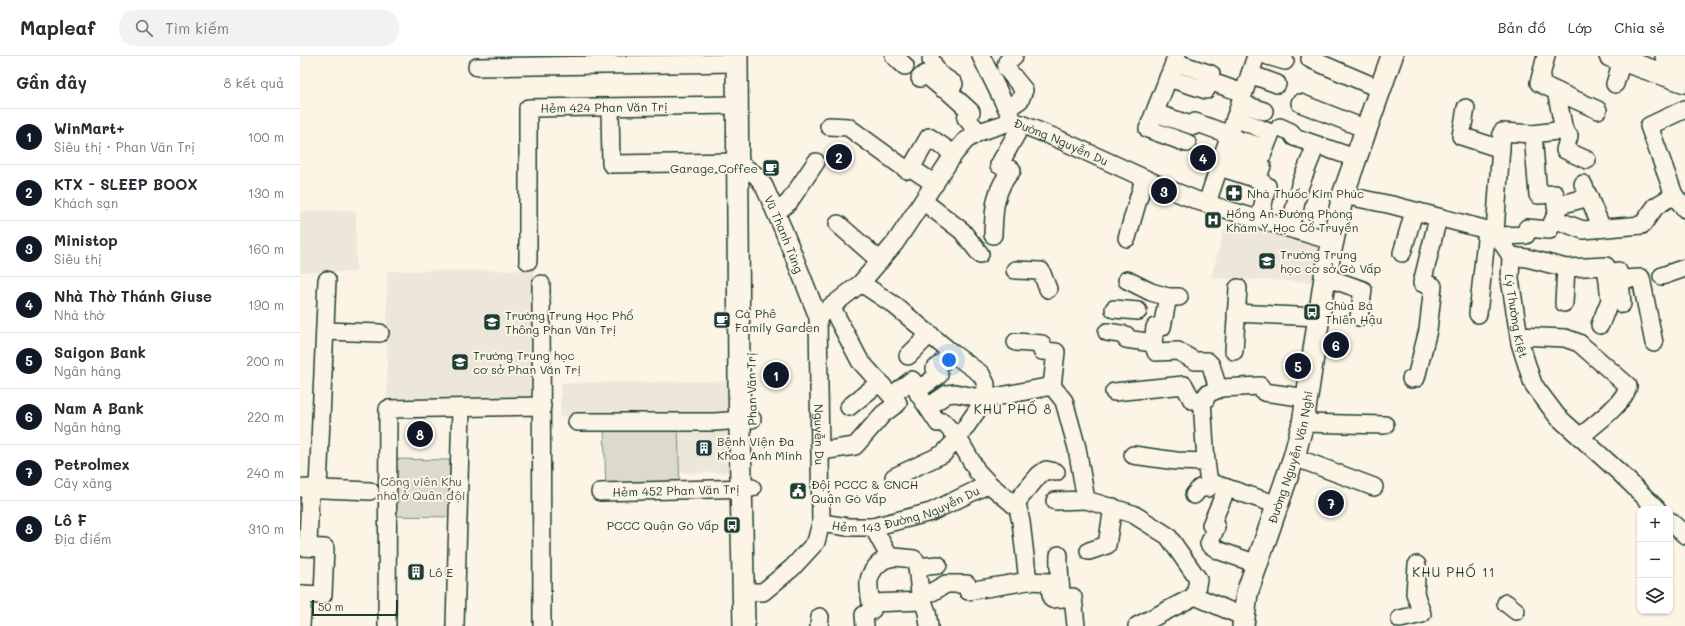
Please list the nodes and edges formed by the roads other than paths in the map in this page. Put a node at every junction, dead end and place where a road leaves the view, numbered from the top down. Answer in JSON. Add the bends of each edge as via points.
{"nodes":[{"id":1,"x":981,"y":56,"type":"edge"},
{"id":2,"x":1014,"y":56,"type":"edge"},
{"id":3,"x":1256,"y":56,"type":"edge"},
{"id":4,"x":1268,"y":56,"type":"edge"},
{"id":5,"x":1392,"y":56,"type":"edge"},
{"id":6,"x":1546,"y":56,"type":"edge"},
{"id":7,"x":740,"y":58,"type":"edge"},
{"id":8,"x":1176,"y":59,"type":"edge"},
{"id":9,"x":1310,"y":59,"type":"dead end"},
{"id":10,"x":1622,"y":59,"type":"edge"},
{"id":11,"x":930,"y":60,"type":"dead end"},
{"id":12,"x":1285,"y":61,"type":"dead end"},
{"id":13,"x":477,"y":67,"type":"dead end"},
{"id":14,"x":1250,"y":74,"type":"junction"},
{"id":15,"x":920,"y":78,"type":"dead end"},
{"id":16,"x":1168,"y":78,"type":"junction"},
{"id":17,"x":1209,"y":82,"type":"junction"},
{"id":18,"x":1685,"y":82,"type":"edge"},
{"id":19,"x":1277,"y":84,"type":"dead end"},
{"id":20,"x":1615,"y":84,"type":"dead end"},
{"id":21,"x":1380,"y":89,"type":"junction"},
{"id":22,"x":1556,"y":91,"type":"junction"},
{"id":23,"x":949,"y":92,"type":"junction"},
{"id":24,"x":1300,"y":103,"type":"dead end"},
{"id":25,"x":1240,"y":104,"type":"junction"},
{"id":26,"x":737,"y":105,"type":"junction"},
{"id":27,"x":610,"y":107,"type":"junction"},
{"id":28,"x":1466,"y":108,"type":"dead end"},
{"id":29,"x":1685,"y":109,"type":"edge"},
{"id":30,"x":1598,"y":110,"type":"dead end"},
{"id":31,"x":1264,"y":111,"type":"dead end"},
{"id":32,"x":1155,"y":113,"type":"junction"},
{"id":33,"x":1014,"y":118,"type":"junction"},
{"id":34,"x":830,"y":126,"type":"dead end"},
{"id":35,"x":1366,"y":129,"type":"junction"},
{"id":36,"x":1276,"y":130,"type":"junction"},
{"id":37,"x":1564,"y":130,"type":"junction"},
{"id":38,"x":979,"y":132,"type":"junction"},
{"id":39,"x":1533,"y":134,"type":"junction"},
{"id":40,"x":1187,"y":142,"type":"dead end"},
{"id":41,"x":1316,"y":145,"type":"junction"},
{"id":42,"x":1226,"y":147,"type":"junction"},
{"id":43,"x":1501,"y":149,"type":"junction"},
{"id":44,"x":954,"y":154,"type":"junction"},
{"id":45,"x":1264,"y":157,"type":"junction"},
{"id":46,"x":1355,"y":158,"type":"junction"},
{"id":47,"x":1587,"y":160,"type":"dead end"},
{"id":48,"x":816,"y":162,"type":"dead end"},
{"id":49,"x":999,"y":165,"type":"junction"},
{"id":50,"x":743,"y":166,"type":"junction"},
{"id":51,"x":911,"y":168,"type":"junction"},
{"id":52,"x":1144,"y":179,"type":"junction"},
{"id":53,"x":1257,"y":179,"type":"junction"},
{"id":54,"x":935,"y":184,"type":"junction"},
{"id":55,"x":986,"y":190,"type":"dead end"},
{"id":56,"x":1674,"y":195,"type":"junction"},
{"id":57,"x":1343,"y":196,"type":"junction"},
{"id":58,"x":923,"y":201,"type":"junction"},
{"id":59,"x":1207,"y":203,"type":"junction"},
{"id":60,"x":1685,"y":209,"type":"edge"},
{"id":61,"x":1414,"y":212,"type":"junction"},
{"id":62,"x":1555,"y":212,"type":"junction"},
{"id":63,"x":776,"y":213,"type":"junction"},
{"id":64,"x":1438,"y":218,"type":"junction"},
{"id":65,"x":1260,"y":219,"type":"junction"},
{"id":66,"x":838,"y":224,"type":"dead end"},
{"id":67,"x":1290,"y":228,"type":"junction"},
{"id":68,"x":1602,"y":228,"type":"junction"},
{"id":69,"x":1493,"y":233,"type":"junction"},
{"id":70,"x":993,"y":235,"type":"dead end"},
{"id":71,"x":1127,"y":238,"type":"dead end"},
{"id":72,"x":1332,"y":241,"type":"junction"},
{"id":73,"x":1402,"y":253,"type":"dead end"},
{"id":74,"x":980,"y":254,"type":"dead end"},
{"id":75,"x":1511,"y":256,"type":"junction"},
{"id":76,"x":528,"y":261,"type":"dead end"},
{"id":77,"x":880,"y":261,"type":"junction"},
{"id":78,"x":1566,"y":268,"type":"junction"},
{"id":79,"x":1685,"y":268,"type":"edge"},
{"id":80,"x":1015,"y":270,"type":"dead end"},
{"id":81,"x":1614,"y":276,"type":"junction"},
{"id":82,"x":1662,"y":276,"type":"dead end"},
{"id":83,"x":1325,"y":277,"type":"junction"},
{"id":84,"x":327,"y":280,"type":"dead end"},
{"id":85,"x":1127,"y":280,"type":"dead end"},
{"id":86,"x":542,"y":284,"type":"dead end"},
{"id":87,"x":861,"y":284,"type":"junction"},
{"id":88,"x":1238,"y":288,"type":"dead end"},
{"id":89,"x":1048,"y":289,"type":"dead end"},
{"id":90,"x":1564,"y":303,"type":"dead end"},
{"id":91,"x":1622,"y":304,"type":"dead end"},
{"id":92,"x":831,"y":306,"type":"junction"},
{"id":93,"x":1114,"y":309,"type":"dead end"},
{"id":94,"x":1138,"y":311,"type":"dead end"},
{"id":95,"x":1236,"y":312,"type":"junction"},
{"id":96,"x":1478,"y":314,"type":"dead end"},
{"id":97,"x":818,"y":317,"type":"junction"},
{"id":98,"x":1318,"y":317,"type":"junction"},
{"id":99,"x":1359,"y":317,"type":"dead end"},
{"id":100,"x":1600,"y":325,"type":"dead end"},
{"id":101,"x":325,"y":331,"type":"junction"},
{"id":102,"x":1107,"y":332,"type":"dead end"},
{"id":103,"x":380,"y":333,"type":"dead end"},
{"id":104,"x":930,"y":334,"type":"junction"},
{"id":105,"x":1519,"y":336,"type":"junction"},
{"id":106,"x":1016,"y":342,"type":"dead end"},
{"id":107,"x":1153,"y":343,"type":"junction"},
{"id":108,"x":1654,"y":343,"type":"dead end"},
{"id":109,"x":1234,"y":351,"type":"dead end"},
{"id":110,"x":952,"y":354,"type":"junction"},
{"id":111,"x":908,"y":356,"type":"dead end"},
{"id":112,"x":1411,"y":379,"type":"dead end"},
{"id":113,"x":880,"y":382,"type":"junction"},
{"id":114,"x":1052,"y":386,"type":"junction"},
{"id":115,"x":918,"y":390,"type":"junction"},
{"id":116,"x":1218,"y":390,"type":"junction"},
{"id":117,"x":1114,"y":392,"type":"dead end"},
{"id":118,"x":1307,"y":398,"type":"junction"},
{"id":119,"x":895,"y":399,"type":"junction"},
{"id":120,"x":985,"y":399,"type":"junction"},
{"id":121,"x":1202,"y":400,"type":"junction"},
{"id":122,"x":542,"y":406,"type":"junction"},
{"id":123,"x":849,"y":407,"type":"dead end"},
{"id":124,"x":928,"y":407,"type":"junction"},
{"id":125,"x":461,"y":408,"type":"junction"},
{"id":126,"x":746,"y":419,"type":"junction"},
{"id":127,"x":577,"y":422,"type":"dead end"},
{"id":128,"x":1302,"y":423,"type":"junction"},
{"id":129,"x":1385,"y":425,"type":"dead end"},
{"id":130,"x":1580,"y":437,"type":"junction"},
{"id":131,"x":958,"y":438,"type":"junction"},
{"id":132,"x":821,"y":451,"type":"junction"},
{"id":133,"x":1133,"y":455,"type":"dead end"},
{"id":134,"x":1294,"y":457,"type":"junction"},
{"id":135,"x":1206,"y":462,"type":"junction"},
{"id":136,"x":1056,"y":472,"type":"dead end"},
{"id":137,"x":894,"y":477,"type":"dead end"},
{"id":138,"x":989,"y":484,"type":"junction"},
{"id":139,"x":1219,"y":486,"type":"junction"},
{"id":140,"x":1374,"y":487,"type":"dead end"},
{"id":141,"x":309,"y":488,"type":"edge"},
{"id":142,"x":747,"y":488,"type":"junction"},
{"id":143,"x":370,"y":490,"type":"dead end"},
{"id":144,"x":600,"y":492,"type":"dead end"},
{"id":145,"x":1194,"y":495,"type":"dead end"},
{"id":146,"x":1086,"y":500,"type":"junction"},
{"id":147,"x":1055,"y":501,"type":"dead end"},
{"id":148,"x":1014,"y":505,"type":"junction"},
{"id":149,"x":1278,"y":505,"type":"junction"},
{"id":150,"x":1653,"y":506,"type":"edge"},
{"id":151,"x":1113,"y":507,"type":"junction"},
{"id":152,"x":821,"y":523,"type":"junction"},
{"id":153,"x":1673,"y":524,"type":"edge"},
{"id":154,"x":873,"y":527,"type":"junction"},
{"id":155,"x":1685,"y":535,"type":"edge"},
{"id":156,"x":304,"y":547,"type":"edge"},
{"id":157,"x":1090,"y":551,"type":"dead end"},
{"id":158,"x":1059,"y":555,"type":"dead end"},
{"id":159,"x":890,"y":558,"type":"junction"},
{"id":160,"x":1257,"y":564,"type":"junction"},
{"id":161,"x":938,"y":565,"type":"dead end"},
{"id":162,"x":1417,"y":565,"type":"dead end"},
{"id":163,"x":917,"y":567,"type":"junction"},
{"id":164,"x":1028,"y":581,"type":"junction"},
{"id":165,"x":302,"y":594,"type":"edge"},
{"id":166,"x":749,"y":595,"type":"junction"},
{"id":167,"x":1195,"y":596,"type":"junction"},
{"id":168,"x":921,"y":597,"type":"junction"},
{"id":169,"x":1061,"y":598,"type":"junction"},
{"id":170,"x":871,"y":604,"type":"junction"},
{"id":171,"x":1400,"y":619,"type":"dead end"},
{"id":172,"x":1243,"y":621,"type":"edge"},
{"id":173,"x":301,"y":626,"type":"edge"},
{"id":174,"x":387,"y":626,"type":"edge"},
{"id":175,"x":455,"y":626,"type":"edge"},
{"id":176,"x":542,"y":626,"type":"edge"},
{"id":177,"x":744,"y":626,"type":"edge"},
{"id":178,"x":755,"y":626,"type":"edge"},
{"id":179,"x":865,"y":626,"type":"edge"},
{"id":180,"x":929,"y":626,"type":"edge"},
{"id":181,"x":1076,"y":626,"type":"edge"},
{"id":182,"x":1137,"y":626,"type":"edge"}],
"edges":[{"from":1,"to":33,"type":"street"},
{"from":2,"to":33,"type":"street","via":[[1007,62],[1006,68],[1024,90]]},
{"from":3,"to":14,"type":"street"},
{"from":4,"to":12,"type":"street"},
{"from":5,"to":21,"type":"main road","name":"Đường Nguyễn Văn Nghi"},
{"from":6,"to":22,"type":"street","via":[[1539,83]]},
{"from":7,"to":13,"type":"street"},
{"from":7,"to":26,"type":"main road","name":"Phan Văn Trị"},
{"from":7,"to":50,"type":"main road","name":"Phan Văn Trị"},
{"from":8,"to":16,"type":"street"},
{"from":8,"to":17,"type":"street"},
{"from":9,"to":21,"type":"street"},
{"from":10,"to":18,"type":"main road"},
{"from":10,"to":20,"type":"street"},
{"from":11,"to":23,"type":"street","via":[[938,73],[954,84]]},
{"from":14,"to":19,"type":"street"},
{"from":14,"to":25,"type":"street"},
{"from":15,"to":23,"type":"street","via":[[925,74]]},
{"from":16,"to":17,"type":"street"},
{"from":16,"to":32,"type":"street"},
{"from":17,"to":25,"type":"street"},
{"from":21,"to":35,"type":"main road","name":"Đường Nguyễn Văn Nghi"},
{"from":22,"to":30,"type":"street"},
{"from":22,"to":37,"type":"street"},
{"from":23,"to":38,"type":"street","via":[[971,112],[966,118]]},
{"from":24,"to":35,"type":"street"},
{"from":25,"to":31,"type":"street"},
{"from":25,"to":36,"type":"street"},
{"from":25,"to":42,"type":"street"},
{"from":26,"to":27,"type":"street","name":"Hẻm 424 Phan Văn Trị"},
{"from":26,"to":50,"type":"main road","name":"Phan Văn Trị"},
{"from":27,"to":50,"type":"street","via":[[612,164]]},
{"from":27,"to":76,"type":"street","name":"Hẻm 424 Phan Văn Trị","via":[[528,108]]},
{"from":28,"to":43,"type":"street","via":[[1461,136]]},
{"from":29,"to":56,"type":"street","via":[[1649,126]]},
{"from":32,"to":40,"type":"street","via":[[1148,129]]},
{"from":32,"to":42,"type":"street","via":[[1194,124]]},
{"from":33,"to":38,"type":"street","name":"Đường Nguyễn Du"},
{"from":33,"to":49,"type":"street"},
{"from":33,"to":52,"type":"street","name":"Đường Nguyễn Du"},
{"from":34,"to":51,"type":"street","via":[[848,127],[907,170]]},
{"from":35,"to":46,"type":"main road","name":"Đường Nguyễn Văn Nghi"},
{"from":36,"to":41,"type":"street","via":[[1291,132],[1294,137]]},
{"from":36,"to":45,"type":"street"},
{"from":37,"to":39,"type":"street"},
{"from":37,"to":47,"type":"street","via":[[1569,136],[1565,150]]},
{"from":38,"to":44,"type":"street","name":"Đường Nguyễn Du","via":[[966,140]]},
{"from":39,"to":43,"type":"street","via":[[1502,132]]},
{"from":39,"to":62,"type":"street","via":[[1538,195],[1555,194]]},
{"from":41,"to":46,"type":"street"},
{"from":41,"to":67,"type":"street","via":[[1300,185]]},
{"from":42,"to":45,"type":"street"},
{"from":42,"to":53,"type":"street"},
{"from":42,"to":59,"type":"street"},
{"from":43,"to":69,"type":"street"},
{"from":44,"to":51,"type":"street","via":[[930,137]]},
{"from":44,"to":54,"type":"street","name":"Đường Nguyễn Du"},
{"from":45,"to":53,"type":"street"},
{"from":46,"to":57,"type":"main road","name":"Đường Nguyễn Văn Nghi"},
{"from":48,"to":63,"type":"street","via":[[789,202]]},
{"from":49,"to":55,"type":"street"},
{"from":49,"to":70,"type":"street","via":[[1012,170],[998,190]]},
{"from":50,"to":63,"type":"street","name":"Vũ Thanh Tùng","via":[[757,176]]},
{"from":50,"to":126,"type":"main road","name":"Phan Văn Trị"},
{"from":51,"to":54,"type":"street"},
{"from":52,"to":59,"type":"street","name":"Đường Nguyễn Du"},
{"from":52,"to":71,"type":"street"},
{"from":53,"to":65,"type":"street","via":[[1268,186]]},
{"from":54,"to":58,"type":"street","name":"Đường Nguyễn Du"},
{"from":56,"to":60,"type":"street"},
{"from":56,"to":68,"type":"street","via":[[1656,206],[1642,225]]},
{"from":57,"to":61,"type":"street"},
{"from":57,"to":72,"type":"main road","name":"Đường Nguyễn Văn Nghi"},
{"from":58,"to":74,"type":"street","via":[[962,231]]},
{"from":58,"to":77,"type":"street","name":"Đường Nguyễn Du","via":[[896,243]]},
{"from":59,"to":65,"type":"street","name":"Đường Nguyễn Du"},
{"from":61,"to":64,"type":"street"},
{"from":61,"to":73,"type":"street"},
{"from":62,"to":68,"type":"street","via":[[1583,230]]},
{"from":62,"to":68,"type":"street","via":[[1586,191]]},
{"from":62,"to":69,"type":"street","via":[[1549,230],[1527,228],[1526,235]]},
{"from":63,"to":97,"type":"street","name":"Vũ Thanh Tùng"},
{"from":64,"to":69,"type":"street"},
{"from":64,"to":112,"type":"street","via":[[1422,283],[1433,286],[1428,330],[1416,378]]},
{"from":65,"to":67,"type":"street","name":"Đường Nguyễn Du"},
{"from":66,"to":77,"type":"street"},
{"from":67,"to":72,"type":"street","name":"Đường Nguyễn Du"},
{"from":69,"to":75,"type":"street","name":"Lý Thường Kiệt"},
{"from":69,"to":96,"type":"street"},
{"from":72,"to":83,"type":"main road","name":"Đường Nguyễn Văn Nghi"},
{"from":75,"to":78,"type":"street"},
{"from":75,"to":105,"type":"street","name":"Lý Thường Kiệt","via":[[1510,279]]},
{"from":77,"to":87,"type":"street","name":"Đường Nguyễn Du"},
{"from":78,"to":81,"type":"street","via":[[1606,266]]},
{"from":78,"to":90,"type":"street"},
{"from":79,"to":82,"type":"street"},
{"from":80,"to":89,"type":"street","via":[[1041,272]]},
{"from":81,"to":91,"type":"street"},
{"from":81,"to":100,"type":"street","via":[[1610,300]]},
{"from":81,"to":108,"type":"street","via":[[1641,278]]},
{"from":83,"to":98,"type":"main road","name":"Đường Nguyễn Văn Nghi"},
{"from":83,"to":99,"type":"street","via":[[1363,290]]},
{"from":84,"to":101,"type":"street"},
{"from":85,"to":107,"type":"street","via":[[1151,292],[1174,297],[1162,327],[1155,327]]},
{"from":86,"to":122,"type":"street"},
{"from":87,"to":92,"type":"street","name":"Đường Nguyễn Du"},
{"from":87,"to":104,"type":"street","via":[[894,305]]},
{"from":88,"to":95,"type":"street"},
{"from":92,"to":97,"type":"street","name":"Đường Nguyễn Du"},
{"from":92,"to":113,"type":"street","via":[[860,361]]},
{"from":93,"to":94,"type":"street"},
{"from":95,"to":98,"type":"street"},
{"from":95,"to":109,"type":"street"},
{"from":97,"to":132,"type":"street","name":"Nguyễn Du"},
{"from":98,"to":118,"type":"main road","name":"Đường Nguyễn Văn Nghi"},
{"from":101,"to":103,"type":"street"},
{"from":101,"to":141,"type":"street"},
{"from":102,"to":107,"type":"street","via":[[1126,335],[1126,339]]},
{"from":104,"to":110,"type":"street"},
{"from":104,"to":111,"type":"street"},
{"from":105,"to":130,"type":"street","name":"Lý Thường Kiệt","via":[[1533,384],[1557,416]]},
{"from":105,"to":130,"type":"street","via":[[1565,338],[1579,343],[1628,386],[1627,393]]},
{"from":106,"to":114,"type":"street","via":[[1042,344],[1042,351],[1056,352]]},
{"from":107,"to":116,"type":"street","via":[[1156,352],[1178,351],[1195,361],[1207,361],[1211,365]]},
{"from":110,"to":115,"type":"street","via":[[935,369],[939,375]]},
{"from":110,"to":120,"type":"street","via":[[981,374],[986,384]]},
{"from":113,"to":119,"type":"street"},
{"from":113,"to":123,"type":"street"},
{"from":114,"to":120,"type":"street"},
{"from":114,"to":146,"type":"street","via":[[1064,401]]},
{"from":115,"to":119,"type":"street","via":[[912,380]]},
{"from":115,"to":124,"type":"street"},
{"from":116,"to":118,"type":"street","via":[[1260,386],[1264,392]]},
{"from":116,"to":121,"type":"street","via":[[1207,394],[1205,400]]},
{"from":117,"to":121,"type":"street","via":[[1184,385],[1192,400]]},
{"from":118,"to":128,"type":"main road","name":"Đường Nguyễn Văn Nghi"},
{"from":119,"to":132,"type":"street","via":[[855,446]]},
{"from":120,"to":124,"type":"street","via":[[955,393],[947,394]]},
{"from":120,"to":131,"type":"street"},
{"from":121,"to":135,"type":"street"},
{"from":122,"to":125,"type":"street"},
{"from":122,"to":176,"type":"street"},
{"from":124,"to":131,"type":"street","via":[[938,423],[943,422]]},
{"from":125,"to":174,"type":"street","via":[[388,409]]},
{"from":125,"to":175,"type":"street"},
{"from":126,"to":127,"type":"street","via":[[715,422]]},
{"from":126,"to":142,"type":"main road","name":"Phan Văn Trị"},
{"from":128,"to":129,"type":"street"},
{"from":128,"to":134,"type":"main road","name":"Đường Nguyễn Văn Nghi"},
{"from":130,"to":150,"type":"street","name":"Lý Thường Kiệt"},
{"from":131,"to":137,"type":"street","via":[[943,454]]},
{"from":131,"to":138,"type":"street","via":[[977,471]]},
{"from":132,"to":152,"type":"street","name":"Nguyễn Du"},
{"from":133,"to":135,"type":"street"},
{"from":134,"to":140,"type":"street"},
{"from":134,"to":149,"type":"main road","name":"Đường Nguyễn Văn Nghi"},
{"from":135,"to":139,"type":"street","via":[[1209,482]]},
{"from":136,"to":148,"type":"street","via":[[1046,470],[1039,474]]},
{"from":138,"to":148,"type":"street"},
{"from":138,"to":154,"type":"street","name":"Hẻm 143 Đường Nguyễn Du","via":[[931,512]]},
{"from":139,"to":145,"type":"street","via":[[1200,488]]},
{"from":139,"to":149,"type":"street"},
{"from":139,"to":160,"type":"street","via":[[1211,525],[1216,527],[1209,544]]},
{"from":141,"to":143,"type":"street"},
{"from":141,"to":156,"type":"street"},
{"from":142,"to":144,"type":"street","name":"Hẻm 452 Phan Văn Trị"},
{"from":142,"to":166,"type":"main road","name":"Phan Văn Trị"},
{"from":146,"to":147,"type":"street"},
{"from":146,"to":151,"type":"street"},
{"from":148,"to":164,"type":"street","via":[[1018,508],[1021,522]]},
{"from":149,"to":160,"type":"main road","name":"Đường Nguyễn Văn Nghi"},
{"from":151,"to":157,"type":"street","via":[[1107,545]]},
{"from":151,"to":167,"type":"street","via":[[1133,514],[1168,536],[1198,579]]},
{"from":152,"to":154,"type":"street","name":"Hẻm 143 Đường Nguyễn Du","via":[[848,528]]},
{"from":152,"to":166,"type":"street","name":"Nguyễn Du","via":[[816,542],[792,568],[763,592]]},
{"from":153,"to":155,"type":"street"},
{"from":154,"to":159,"type":"street"},
{"from":156,"to":165,"type":"street","via":[[325,548],[323,595]]},
{"from":158,"to":169,"type":"street"},
{"from":159,"to":163,"type":"street","via":[[914,559]]},
{"from":159,"to":170,"type":"street","via":[[876,566],[869,580]]},
{"from":160,"to":172,"type":"main road","name":"Đường Nguyễn Văn Nghi","via":[[1247,593]]},
{"from":161,"to":163,"type":"street"},
{"from":162,"to":171,"type":"street","via":[[1415,593],[1422,614]]},
{"from":163,"to":168,"type":"street"},
{"from":164,"to":168,"type":"street","via":[[968,592],[967,584],[946,584]]},
{"from":164,"to":169,"type":"street","via":[[1049,582],[1052,599]]},
{"from":165,"to":173,"type":"street"},
{"from":166,"to":177,"type":"main road","name":"Phan Văn Trị"},
{"from":166,"to":178,"type":"main road","name":"Phan Văn Trị"},
{"from":167,"to":172,"type":"street"},
{"from":167,"to":182,"type":"street"},
{"from":168,"to":170,"type":"street"},
{"from":168,"to":180,"type":"street"},
{"from":169,"to":181,"type":"street","via":[[1072,597]]},
{"from":170,"to":179,"type":"street","via":[[872,610],[864,615]]}]}
